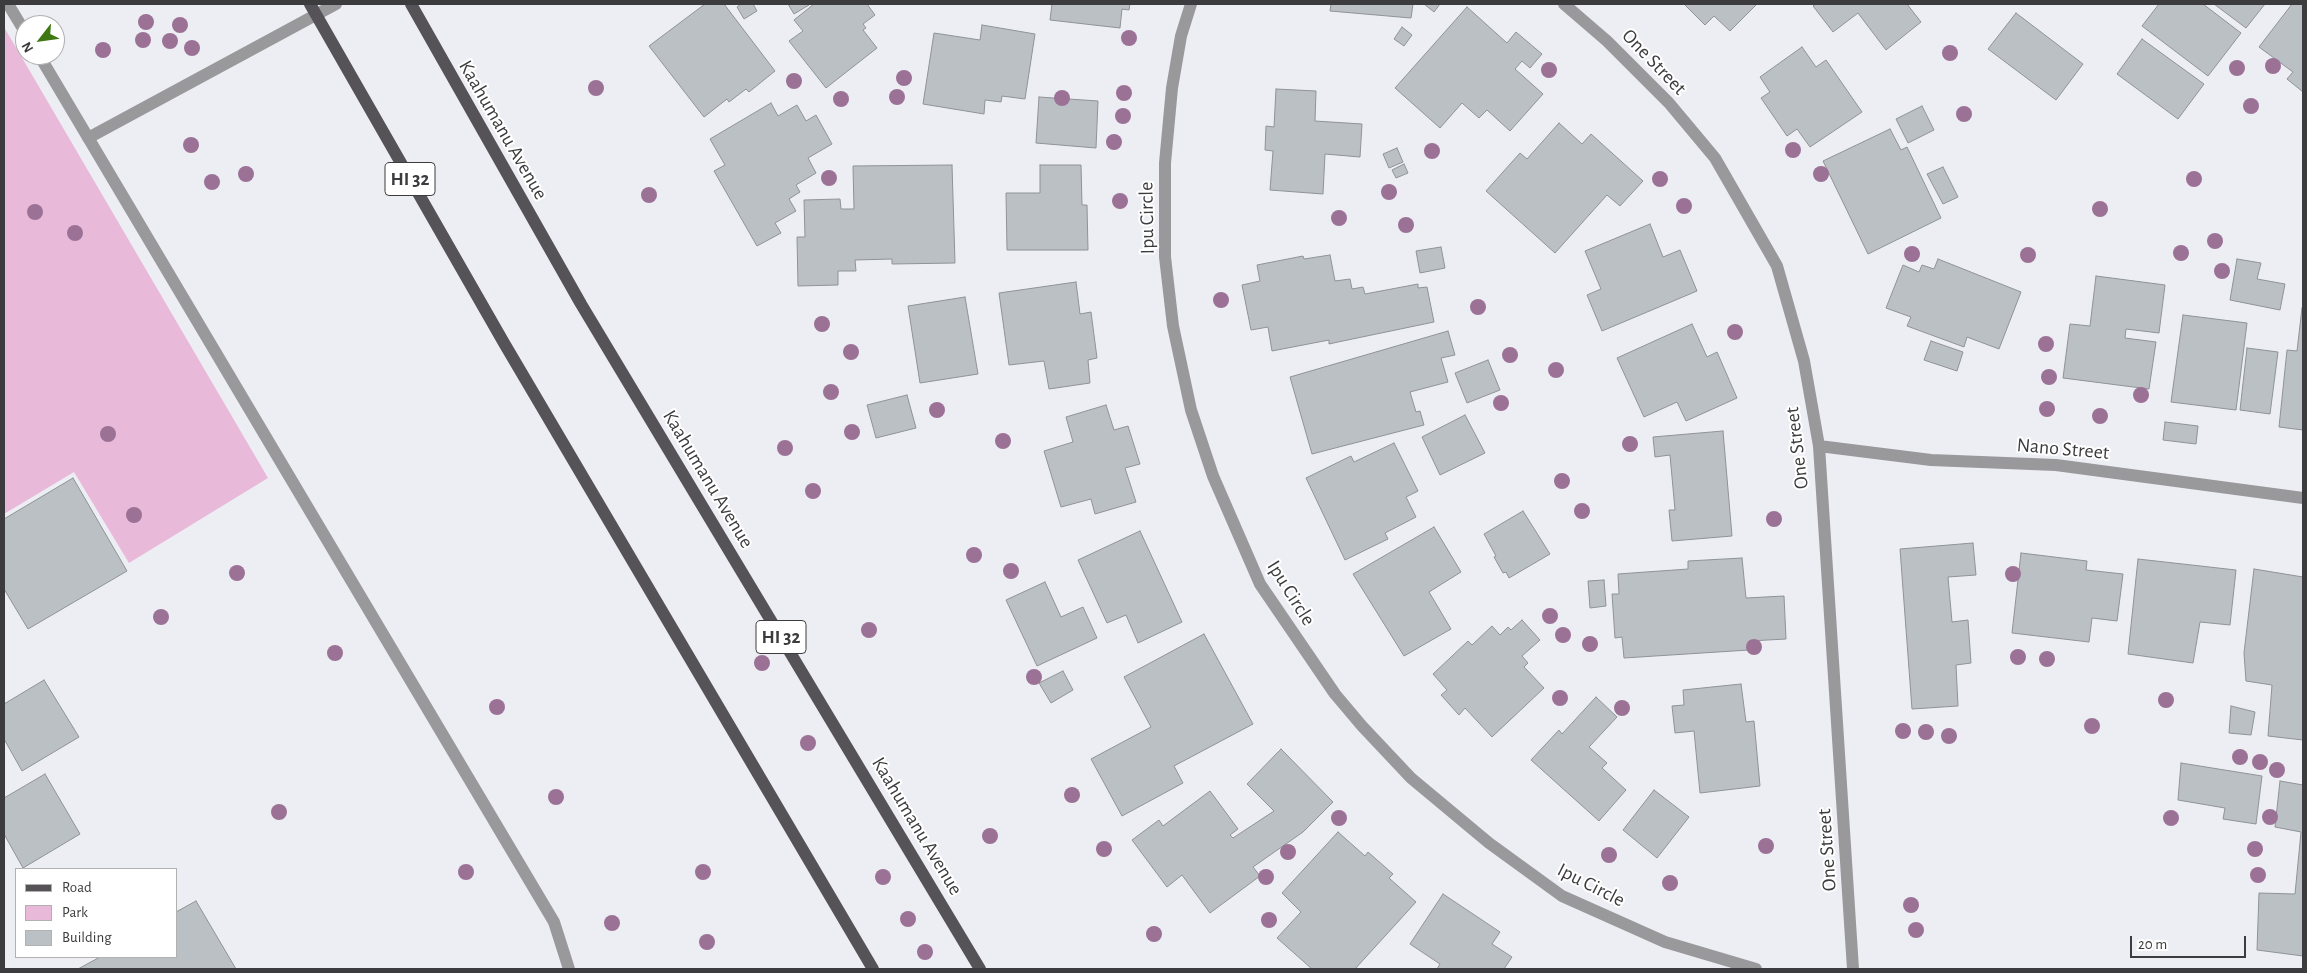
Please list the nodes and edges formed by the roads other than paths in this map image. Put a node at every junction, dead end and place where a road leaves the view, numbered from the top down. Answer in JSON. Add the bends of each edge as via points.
{"nodes":[{"id":1,"x":8,"y":4,"type":"edge"},
{"id":2,"x":336,"y":4,"type":"edge"},
{"id":3,"x":411,"y":4,"type":"edge"},
{"id":4,"x":1191,"y":4,"type":"edge"},
{"id":5,"x":1564,"y":4,"type":"edge"},
{"id":6,"x":313,"y":9,"type":"edge"},
{"id":7,"x":15,"y":16,"type":"edge"},
{"id":8,"x":44,"y":65,"type":"edge"},
{"id":9,"x":88,"y":138,"type":"junction"},
{"id":10,"x":1819,"y":446,"type":"junction"},
{"id":11,"x":2303,"y":498,"type":"edge"},
{"id":12,"x":569,"y":969,"type":"edge"},
{"id":13,"x":874,"y":969,"type":"edge"},
{"id":14,"x":980,"y":969,"type":"edge"},
{"id":15,"x":1756,"y":969,"type":"edge"},
{"id":16,"x":1852,"y":969,"type":"edge"}],
"edges":[{"from":1,"to":7,"type":"street"},
{"from":2,"to":6,"type":"street"},
{"from":3,"to":14,"type":"main road","name":"Kaahumanu Avenue","number":"HI 32","via":[[581,304]]},
{"from":4,"to":15,"type":"street","name":"Ipu Circle","via":[[1181,36],[1172,88],[1165,162],[1165,257],[1173,326],[1191,410],[1214,476],[1260,584],[1335,694],[1362,726],[1411,778],[1489,843],[1562,896],[1665,942]]},
{"from":5,"to":10,"type":"street","name":"One Street","via":[[1607,41],[1669,103],[1715,158],[1754,224],[1777,266],[1804,361]]},
{"from":6,"to":9,"type":"street"},
{"from":6,"to":13,"type":"main road","number":"HI 32","via":[[504,343]]},
{"from":8,"to":9,"type":"street"},
{"from":9,"to":12,"type":"street","via":[[554,922]]},
{"from":10,"to":11,"type":"street","name":"Nano Street","via":[[1931,460],[2056,465]]},
{"from":10,"to":16,"type":"street","name":"One Street"}]}
